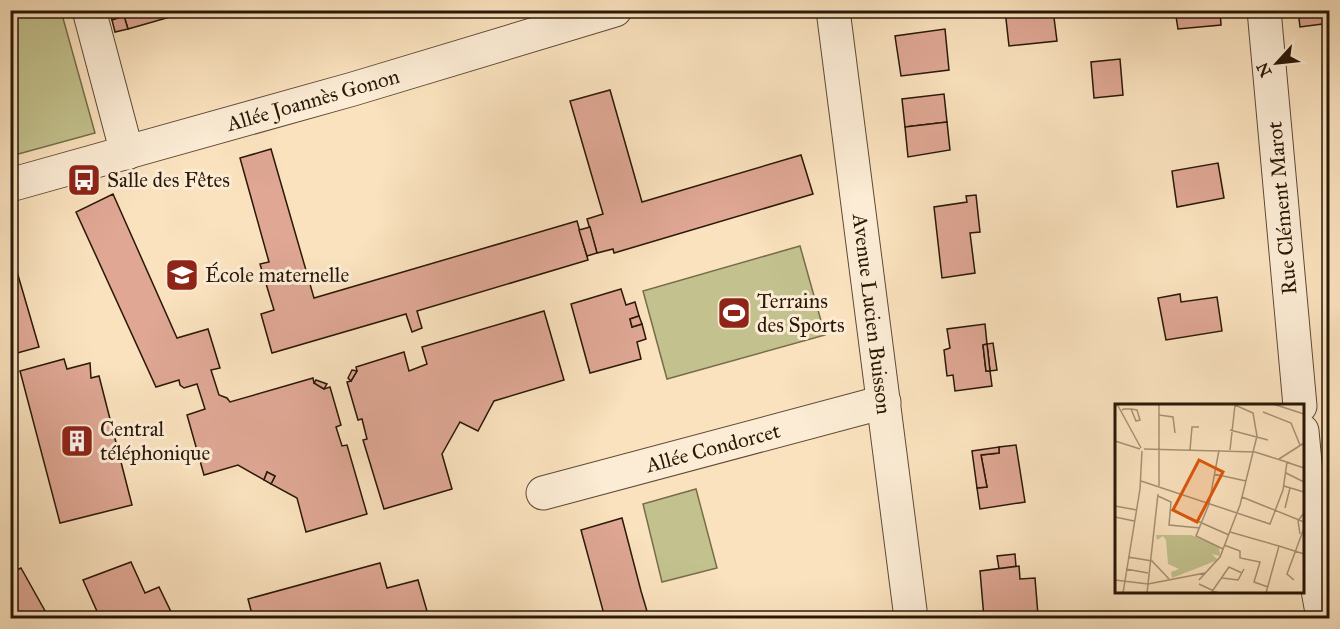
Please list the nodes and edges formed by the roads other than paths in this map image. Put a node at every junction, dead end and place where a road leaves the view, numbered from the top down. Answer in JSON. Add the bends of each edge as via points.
{"nodes":[{"id":1,"x":88,"y":10,"type":"edge"},
{"id":2,"x":615,"y":10,"type":"edge"},
{"id":3,"x":833,"y":10,"type":"edge"},
{"id":4,"x":1264,"y":10,"type":"edge"},
{"id":5,"x":127,"y":153,"type":"junction"},
{"id":6,"x":10,"y":185,"type":"edge"},
{"id":7,"x":884,"y":402,"type":"junction"},
{"id":8,"x":1300,"y":404,"type":"edge"},
{"id":9,"x":1304,"y":452,"type":"edge"},
{"id":10,"x":543,"y":493,"type":"dead end"},
{"id":11,"x":911,"y":618,"type":"edge"},
{"id":12,"x":1323,"y":618,"type":"edge"}],
"edges":[{"from":1,"to":5,"type":"street"},
{"from":2,"to":5,"type":"street","name":"Allée Joannès Gonon"},
{"from":3,"to":7,"type":"street","name":"Avenue Lucien Buisson"},
{"from":4,"to":8,"type":"street","name":"Rue Clément Marot"},
{"from":5,"to":6,"type":"street","name":"Allée Joannès Gonon"},
{"from":7,"to":10,"type":"street","name":"Allée Condorcet"},
{"from":7,"to":11,"type":"street","name":"Avenue Lucien Buisson"},
{"from":9,"to":12,"type":"street"}]}
